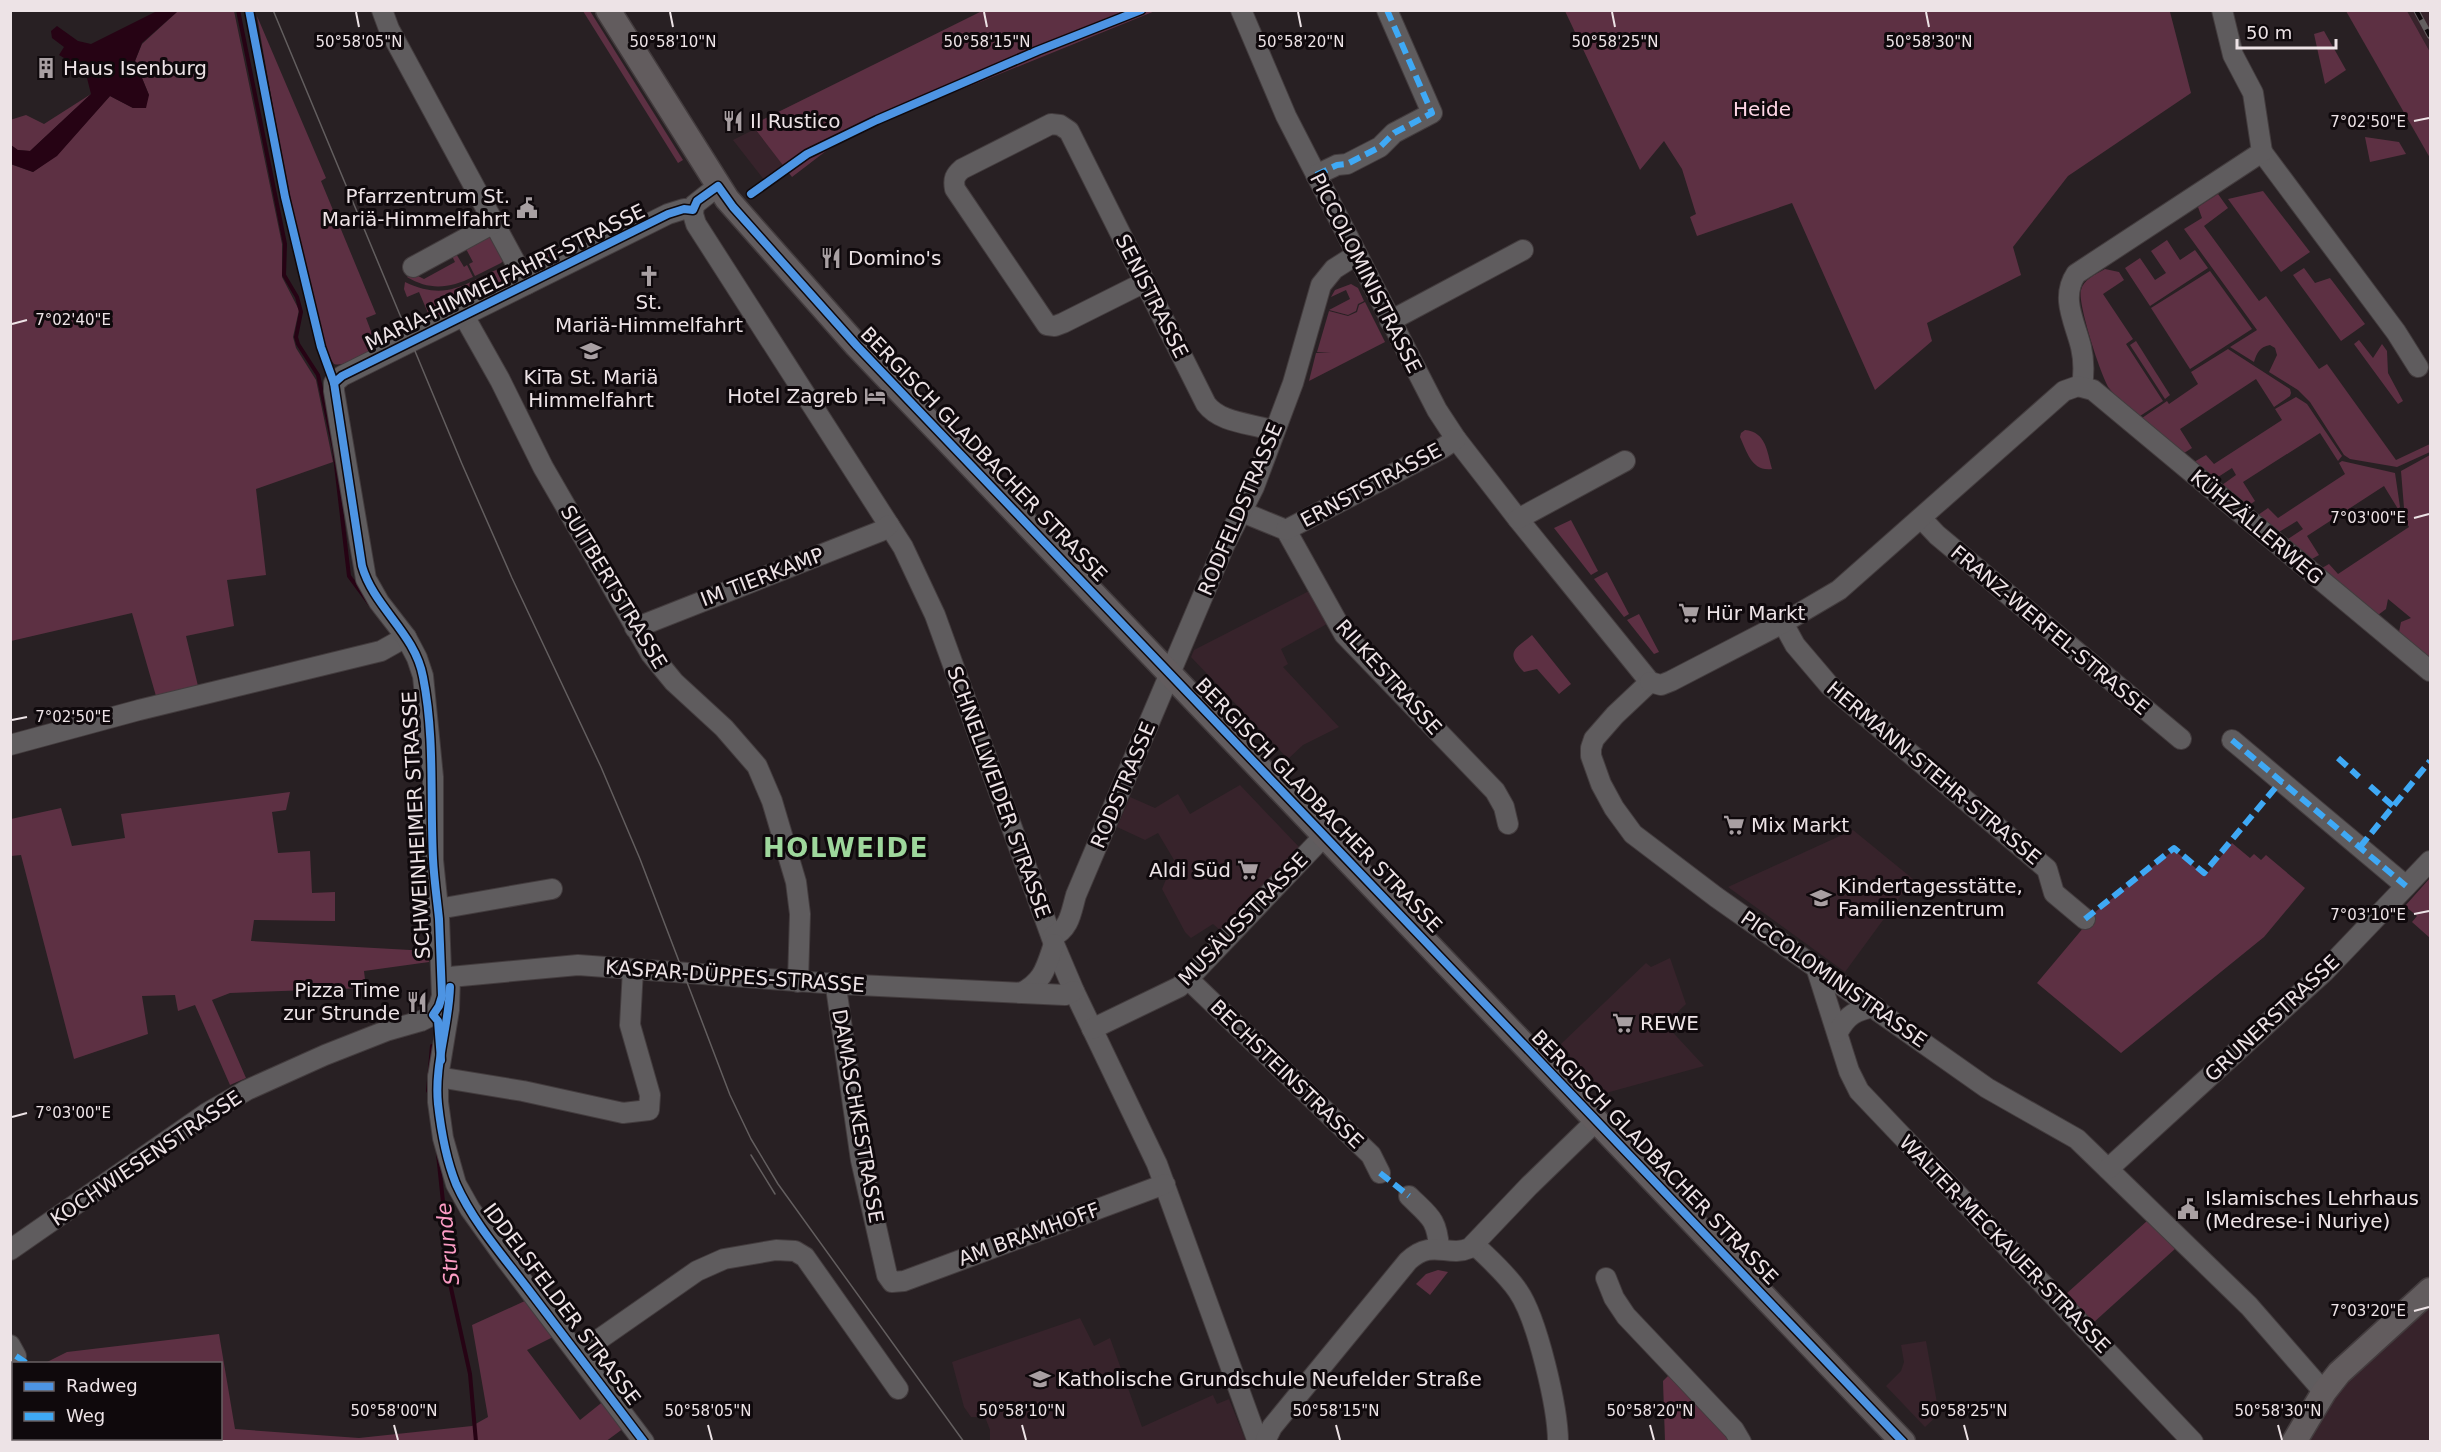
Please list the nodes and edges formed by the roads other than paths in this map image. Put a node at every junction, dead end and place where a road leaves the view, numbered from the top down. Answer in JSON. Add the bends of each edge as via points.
{"nodes":[{"id":1,"x":382,"y":10,"type":"edge"},
{"id":2,"x":608,"y":10,"type":"edge"},
{"id":3,"x":1241,"y":10,"type":"edge"},
{"id":4,"x":1387,"y":10,"type":"edge"},
{"id":5,"x":2222,"y":10,"type":"edge"},
{"id":6,"x":2262,"y":152,"type":"junction"},
{"id":7,"x":1316,"y":175,"type":"junction"},
{"id":8,"x":717,"y":186,"type":"junction"},
{"id":9,"x":693,"y":210,"type":"junction"},
{"id":10,"x":494,"y":223,"type":"junction"},
{"id":11,"x":1523,"y":250,"type":"dead end"},
{"id":12,"x":1356,"y":255,"type":"junction"},
{"id":13,"x":413,"y":267,"type":"dead end"},
{"id":14,"x":1145,"y":282,"type":"junction"},
{"id":15,"x":527,"y":285,"type":"junction"},
{"id":16,"x":464,"y":316,"type":"junction"},
{"id":17,"x":1390,"y":321,"type":"junction"},
{"id":18,"x":2418,"y":367,"type":"dead end"},
{"id":19,"x":334,"y":383,"type":"joint"},
{"id":20,"x":2082,"y":386,"type":"junction"},
{"id":21,"x":1274,"y":431,"type":"junction"},
{"id":22,"x":1456,"y":439,"type":"junction"},
{"id":23,"x":1625,"y":461,"type":"dead end"},
{"id":24,"x":1242,"y":512,"type":"junction"},
{"id":25,"x":1922,"y":518,"type":"junction"},
{"id":26,"x":1518,"y":519,"type":"junction"},
{"id":27,"x":889,"y":525,"type":"junction"},
{"id":28,"x":1286,"y":530,"type":"junction"},
{"id":29,"x":1784,"y":623,"type":"junction"},
{"id":30,"x":635,"y":628,"type":"junction"},
{"id":31,"x":406,"y":637,"type":"junction"},
{"id":32,"x":2430,"y":671,"type":"edge"},
{"id":33,"x":1170,"y":674,"type":"junction"},
{"id":34,"x":1650,"y":682,"type":"junction"},
{"id":35,"x":2181,"y":739,"type":"dead end"},
{"id":36,"x":2232,"y":740,"type":"dead end"},
{"id":37,"x":10,"y":745,"type":"edge"},
{"id":38,"x":1508,"y":824,"type":"dead end"},
{"id":39,"x":1325,"y":835,"type":"junction"},
{"id":40,"x":2430,"y":861,"type":"edge"},
{"id":41,"x":2406,"y":886,"type":"junction"},
{"id":42,"x":552,"y":889,"type":"dead end"},
{"id":43,"x":1076,"y":895,"type":"junction"},
{"id":44,"x":438,"y":909,"type":"junction"},
{"id":45,"x":1044,"y":916,"type":"junction"},
{"id":46,"x":2085,"y":919,"type":"dead end"},
{"id":47,"x":1053,"y":940,"type":"junction"},
{"id":48,"x":1816,"y":967,"type":"junction"},
{"id":49,"x":633,"y":969,"type":"junction"},
{"id":50,"x":450,"y":977,"type":"joint"},
{"id":51,"x":1188,"y":979,"type":"junction"},
{"id":52,"x":798,"y":981,"type":"junction"},
{"id":53,"x":838,"y":984,"type":"junction"},
{"id":54,"x":1074,"y":991,"type":"junction"},
{"id":55,"x":1021,"y":993,"type":"junction"},
{"id":56,"x":441,"y":996,"type":"joint"},
{"id":57,"x":1875,"y":1007,"type":"junction"},
{"id":58,"x":1092,"y":1029,"type":"junction"},
{"id":59,"x":1838,"y":1032,"type":"junction"},
{"id":60,"x":439,"y":1069,"type":"junction"},
{"id":61,"x":1598,"y":1120,"type":"junction"},
{"id":62,"x":2108,"y":1169,"type":"junction"},
{"id":63,"x":1380,"y":1173,"type":"dead end"},
{"id":64,"x":456,"y":1184,"type":"joint"},
{"id":65,"x":1165,"y":1184,"type":"junction"},
{"id":66,"x":1409,"y":1196,"type":"dead end"},
{"id":67,"x":1474,"y":1244,"type":"junction"},
{"id":68,"x":1439,"y":1248,"type":"junction"},
{"id":69,"x":10,"y":1250,"type":"edge"},
{"id":70,"x":1606,"y":1278,"type":"dead end"},
{"id":71,"x":892,"y":1282,"type":"joint"},
{"id":72,"x":2430,"y":1290,"type":"edge"},
{"id":73,"x":578,"y":1354,"type":"junction"},
{"id":74,"x":898,"y":1389,"type":"dead end"},
{"id":75,"x":2324,"y":1392,"type":"junction"},
{"id":76,"x":1263,"y":1440,"type":"edge"},
{"id":77,"x":644,"y":1442,"type":"edge"},
{"id":78,"x":1558,"y":1442,"type":"edge"},
{"id":79,"x":1741,"y":1442,"type":"edge"},
{"id":80,"x":1903,"y":1442,"type":"edge"},
{"id":81,"x":2193,"y":1442,"type":"edge"},
{"id":82,"x":2294,"y":1442,"type":"edge"}],
"edges":[{"from":1,"to":10,"type":"street"},
{"from":2,"to":8,"type":"main road","name":"BERGISCH GLADBACHER STRASSE"},
{"from":3,"to":7,"type":"street","name":"PICCOLOMINISTRASSE"},
{"from":4,"to":7,"type":"street","via":[[1432,113],[1394,133],[1380,147]]},
{"from":5,"to":6,"type":"street","via":[[2234,55],[2253,93]]},
{"from":6,"to":18,"type":"street"},
{"from":6,"to":20,"type":"street","via":[[2076,274],[2068,299],[2083,356]]},
{"from":7,"to":12,"type":"street","name":"PICCOLOMINISTRASSE"},
{"from":8,"to":9,"type":"street","via":[[697,201]]},
{"from":8,"to":33,"type":"main road","name":"BERGISCH GLADBACHER STRASSE","via":[[857,346]]},
{"from":9,"to":15,"type":"street","name":"MARIA-HIMMELFAHRT-STRASSE","via":[[668,214]]},
{"from":9,"to":27,"type":"street","name":"SCHNELLWEIDER STRASSE","via":[[701,232]]},
{"from":10,"to":13,"type":"street"},
{"from":10,"to":15,"type":"street"},
{"from":11,"to":17,"type":"street"},
{"from":12,"to":17,"type":"street","name":"PICCOLOMINISTRASSE"},
{"from":12,"to":21,"type":"street","name":"RODFELDSTRASSE","via":[[1325,276],[1293,383]]},
{"from":14,"to":14,"type":"street","name":"SENISTRASSE","via":[[1069,131],[1060,125],[1051,124],[956,174],[956,189],[1047,325],[1064,323]]},
{"from":14,"to":21,"type":"street","name":"SENISTRASSE","via":[[1210,409],[1224,417]]},
{"from":15,"to":16,"type":"street","name":"MARIA-HIMMELFAHRT-STRASSE"},
{"from":16,"to":19,"type":"street","name":"MARIA-HIMMELFAHRT-STRASSE"},
{"from":16,"to":30,"type":"street","name":"SUITBERTSTRASSE","via":[[543,467]]},
{"from":17,"to":22,"type":"street","name":"PICCOLOMINISTRASSE"},
{"from":19,"to":31,"type":"street","name":"SCHWEINHEIMER STRASSE","via":[[366,579]]},
{"from":20,"to":25,"type":"street","via":[[2064,391]]},
{"from":20,"to":32,"type":"street","name":"KÜHZÄLLERWEG","via":[[2093,390]]},
{"from":21,"to":24,"type":"street","name":"RODFELDSTRASSE"},
{"from":22,"to":26,"type":"street","name":"PICCOLOMINISTRASSE"},
{"from":22,"to":28,"type":"street","name":"ERNSTSTRASSE"},
{"from":23,"to":26,"type":"street"},
{"from":24,"to":28,"type":"street"},
{"from":24,"to":33,"type":"street","name":"RODFELDSTRASSE"},
{"from":25,"to":29,"type":"street","via":[[1854,578]]},
{"from":25,"to":35,"type":"street","name":"FRANZ-WERFEL-STRASSE","via":[[1936,535]]},
{"from":26,"to":34,"type":"street","name":"PICCOLOMINISTRASSE"},
{"from":27,"to":30,"type":"street","name":"IM TIERKAMP"},
{"from":27,"to":45,"type":"street","name":"SCHNELLWEIDER STRASSE","via":[[911,560],[935,615]]},
{"from":28,"to":38,"type":"street","name":"RILKESTRASSE","via":[[1344,633],[1495,791]]},
{"from":29,"to":34,"type":"street","via":[[1671,681],[1661,685]]},
{"from":29,"to":46,"type":"street","name":"HERMANN-STEHR-STRASSE","via":[[1795,645],[1829,685],[2047,869],[2054,893]]},
{"from":30,"to":52,"type":"street","name":"SUITBERTSTRASSE","via":[[662,669],[749,755],[763,778],[796,882],[800,914]]},
{"from":31,"to":37,"type":"street","via":[[381,651]]},
{"from":31,"to":44,"type":"street","name":"SCHWEINHEIMER STRASSE","via":[[423,676],[433,777],[433,860]]},
{"from":33,"to":39,"type":"main road","name":"BERGISCH GLADBACHER STRASSE"},
{"from":33,"to":43,"type":"street","name":"RODSTRASSE"},
{"from":34,"to":48,"type":"street","name":"PICCOLOMINISTRASSE","via":[[1615,715],[1591,748],[1594,768],[1614,808],[1643,844]]},
{"from":36,"to":41,"type":"street"},
{"from":39,"to":51,"type":"street","name":"MUSÄUSSTRASSE"},
{"from":39,"to":61,"type":"main road","name":"BERGISCH GLADBACHER STRASSE"},
{"from":40,"to":41,"type":"street","name":"GRUNERSTRASSE"},
{"from":41,"to":62,"type":"street","name":"GRUNERSTRASSE","via":[[2325,971]]},
{"from":42,"to":44,"type":"street"},
{"from":43,"to":45,"type":"street"},
{"from":43,"to":47,"type":"street","name":"RODSTRASSE","via":[[1065,929]]},
{"from":44,"to":56,"type":"street","name":"SCHWEINHEIMER STRASSE"},
{"from":45,"to":47,"type":"street","name":"SCHNELLWEIDER STRASSE"},
{"from":47,"to":54,"type":"street","name":"SCHNELLWEIDER STRASSE"},
{"from":47,"to":55,"type":"street","via":[[1043,975]]},
{"from":48,"to":57,"type":"street","name":"PICCOLOMINISTRASSE"},
{"from":48,"to":59,"type":"street","name":"WALTER-MECKAUER-STRASSE"},
{"from":49,"to":50,"type":"street","name":"KASPAR-DÜPPES-STRASSE","via":[[562,965]]},
{"from":49,"to":52,"type":"street","name":"KASPAR-DÜPPES-STRASSE"},
{"from":49,"to":60,"type":"street","via":[[631,1037],[650,1095],[649,1110],[623,1113]]},
{"from":50,"to":60,"type":"street","name":"SCHWEINHEIMER STRASSE"},
{"from":51,"to":58,"type":"street","name":"MUSÄUSSTRASSE"},
{"from":51,"to":63,"type":"street","name":"BECHSTEINSTRASSE","via":[[1371,1155]]},
{"from":52,"to":53,"type":"street","name":"KASPAR-DÜPPES-STRASSE"},
{"from":53,"to":55,"type":"street","name":"KASPAR-DÜPPES-STRASSE"},
{"from":53,"to":71,"type":"street","name":"DAMASCHKESTRASSE","via":[[861,1160],[887,1275]]},
{"from":54,"to":55,"type":"street","name":"KASPAR-DÜPPES-STRASSE","via":[[1065,995]]},
{"from":54,"to":58,"type":"street","name":"SCHNELLWEIDER STRASSE"},
{"from":56,"to":69,"type":"street","name":"KOCHWIESENSTRASSE","via":[[433,1015],[325,1055],[207,1113]]},
{"from":57,"to":59,"type":"street","via":[[1855,1011]]},
{"from":57,"to":62,"type":"street","name":"PICCOLOMINISTRASSE","via":[[1987,1088],[2077,1139]]},
{"from":58,"to":65,"type":"street","name":"SCHNELLWEIDER STRASSE"},
{"from":59,"to":81,"type":"street","name":"WALTER-MECKAUER-STRASSE","via":[[1859,1091]]},
{"from":60,"to":64,"type":"street","name":"SCHWEINHEIMER STRASSE","via":[[443,1138]]},
{"from":61,"to":67,"type":"street"},
{"from":61,"to":80,"type":"main road","name":"BERGISCH GLADBACHER STRASSE"},
{"from":62,"to":75,"type":"street","name":"PICCOLOMINISTRASSE","via":[[2249,1305]]},
{"from":64,"to":73,"type":"street","name":"IDDELSFELDER STRASSE","via":[[505,1258]]},
{"from":65,"to":71,"type":"street","name":"AM BRAMHOFF","via":[[904,1281]]},
{"from":65,"to":76,"type":"street","name":"SCHNELLWEIDER STRASSE","via":[[1246,1412]]},
{"from":66,"to":68,"type":"street","via":[[1434,1221]]},
{"from":67,"to":68,"type":"street","via":[[1462,1251]]},
{"from":67,"to":78,"type":"street","via":[[1507,1276],[1526,1304],[1551,1389]]},
{"from":68,"to":76,"type":"street","via":[[1419,1253],[1403,1266]]},
{"from":70,"to":79,"type":"street","via":[[1626,1316]]},
{"from":72,"to":75,"type":"main road","via":[[2358,1354]]},
{"from":73,"to":74,"type":"street","via":[[697,1271],[724,1259],[776,1250],[795,1251],[805,1257]]},
{"from":73,"to":77,"type":"street","name":"IDDELSFELDER STRASSE"},
{"from":75,"to":82,"type":"main road"}]}
